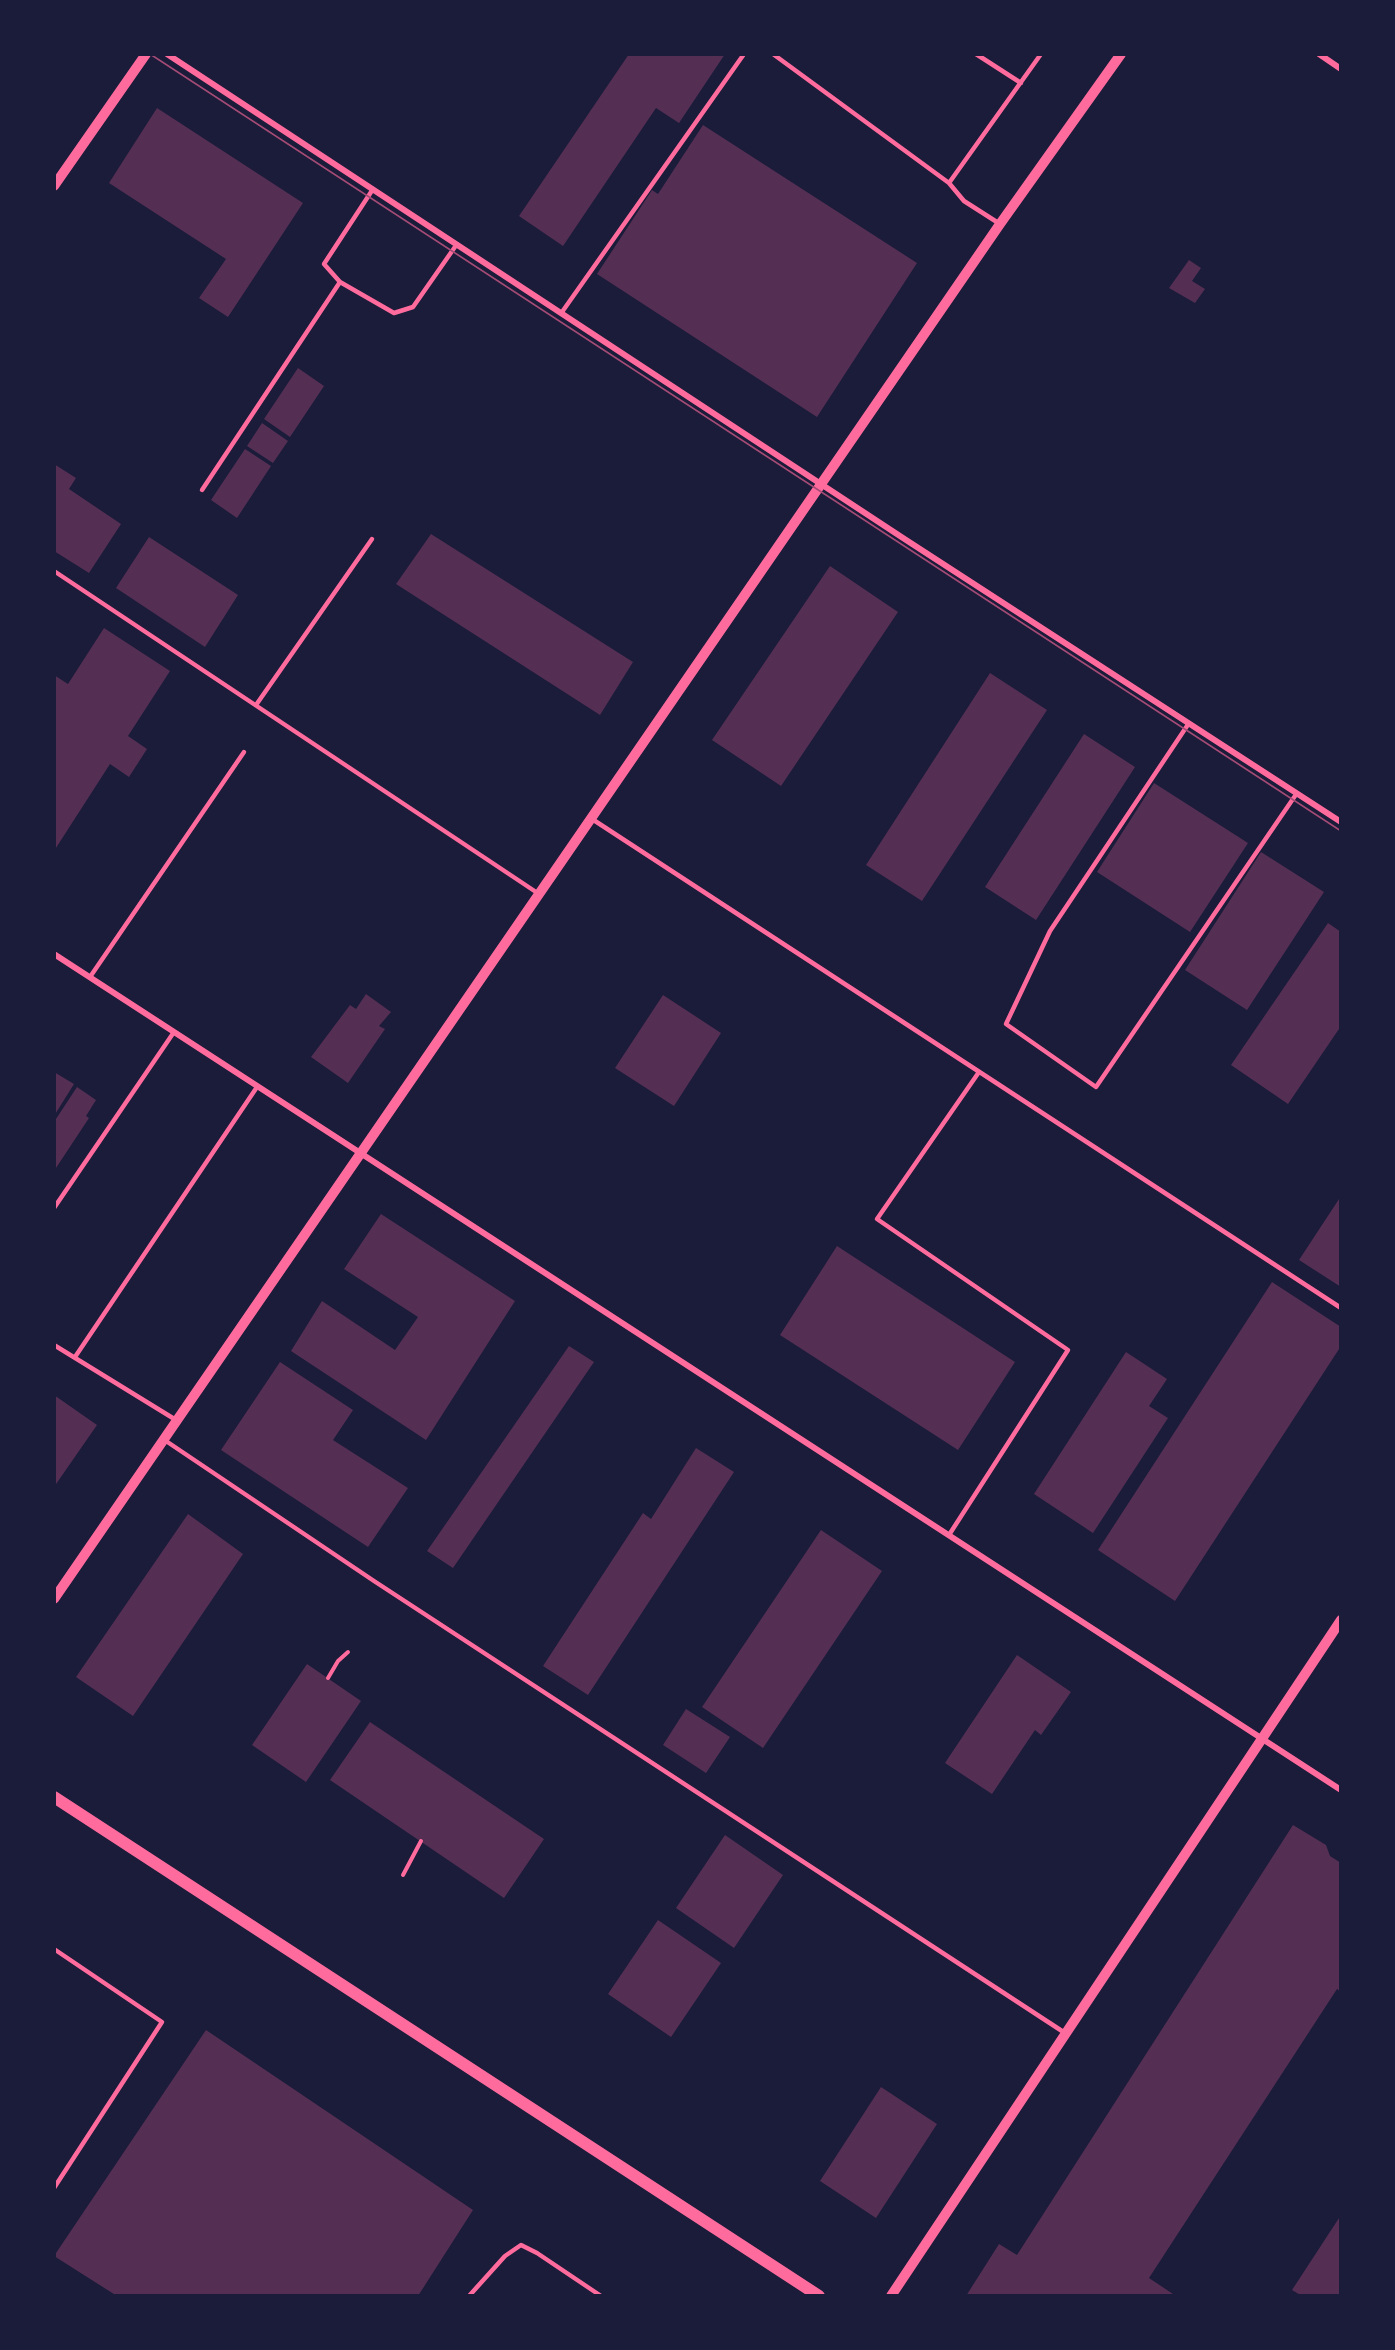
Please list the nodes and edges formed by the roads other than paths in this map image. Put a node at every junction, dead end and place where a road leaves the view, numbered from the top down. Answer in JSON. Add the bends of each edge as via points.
{"nodes":[{"id":1,"x":146,"y":54,"type":"edge"},
{"id":2,"x":167,"y":54,"type":"edge"},
{"id":3,"x":744,"y":54,"type":"edge"},
{"id":4,"x":773,"y":54,"type":"edge"},
{"id":5,"x":976,"y":54,"type":"edge"},
{"id":6,"x":1041,"y":54,"type":"edge"},
{"id":7,"x":1121,"y":54,"type":"edge"},
{"id":8,"x":1319,"y":54,"type":"edge"},
{"id":9,"x":1341,"y":69,"type":"edge"},
{"id":10,"x":1021,"y":83,"type":"junction"},
{"id":11,"x":949,"y":183,"type":"junction"},
{"id":12,"x":54,"y":186,"type":"edge"},
{"id":13,"x":373,"y":189,"type":"junction"},
{"id":14,"x":1000,"y":224,"type":"junction"},
{"id":15,"x":457,"y":243,"type":"junction"},
{"id":16,"x":340,"y":282,"type":"junction"},
{"id":17,"x":562,"y":312,"type":"junction"},
{"id":18,"x":823,"y":485,"type":"junction"},
{"id":19,"x":202,"y":490,"type":"dead end"},
{"id":20,"x":372,"y":539,"type":"dead end"},
{"id":21,"x":54,"y":571,"type":"edge"},
{"id":22,"x":256,"y":705,"type":"junction"},
{"id":23,"x":1189,"y":723,"type":"junction"},
{"id":24,"x":244,"y":752,"type":"dead end"},
{"id":25,"x":1297,"y":794,"type":"junction"},
{"id":26,"x":591,"y":819,"type":"junction"},
{"id":27,"x":1341,"y":822,"type":"edge"},
{"id":28,"x":539,"y":894,"type":"junction"},
{"id":29,"x":54,"y":954,"type":"edge"},
{"id":30,"x":90,"y":977,"type":"junction"},
{"id":31,"x":174,"y":1032,"type":"junction"},
{"id":32,"x":979,"y":1072,"type":"junction"},
{"id":33,"x":257,"y":1087,"type":"junction"},
{"id":34,"x":360,"y":1153,"type":"junction"},
{"id":35,"x":54,"y":1208,"type":"edge"},
{"id":36,"x":1341,"y":1308,"type":"edge"},
{"id":37,"x":54,"y":1345,"type":"edge"},
{"id":38,"x":75,"y":1357,"type":"junction"},
{"id":39,"x":176,"y":1420,"type":"junction"},
{"id":40,"x":163,"y":1439,"type":"junction"},
{"id":41,"x":949,"y":1535,"type":"junction"},
{"id":42,"x":54,"y":1599,"type":"edge"},
{"id":43,"x":1341,"y":1620,"type":"edge"},
{"id":44,"x":1262,"y":1738,"type":"junction"},
{"id":45,"x":1341,"y":1790,"type":"edge"},
{"id":46,"x":54,"y":1797,"type":"edge"},
{"id":47,"x":54,"y":1949,"type":"edge"},
{"id":48,"x":1065,"y":2033,"type":"junction"},
{"id":49,"x":54,"y":2188,"type":"edge"},
{"id":50,"x":469,"y":2296,"type":"edge"},
{"id":51,"x":601,"y":2296,"type":"edge"},
{"id":52,"x":819,"y":2296,"type":"edge"},
{"id":53,"x":891,"y":2296,"type":"edge"}],
"edges":[{"from":1,"to":12,"type":"street"},
{"from":2,"to":13,"type":"street"},
{"from":3,"to":17,"type":"lane"},
{"from":4,"to":11,"type":"lane"},
{"from":5,"to":10,"type":"lane"},
{"from":6,"to":10,"type":"lane"},
{"from":7,"to":14,"type":"street"},
{"from":8,"to":9,"type":"street"},
{"from":10,"to":11,"type":"lane"},
{"from":11,"to":14,"type":"lane","via":[[964,201]]},
{"from":13,"to":15,"type":"street"},
{"from":13,"to":16,"type":"lane","via":[[324,264]]},
{"from":14,"to":18,"type":"street"},
{"from":15,"to":16,"type":"lane","via":[[414,307],[394,313]]},
{"from":15,"to":17,"type":"street"},
{"from":16,"to":19,"type":"lane"},
{"from":17,"to":18,"type":"street"},
{"from":18,"to":23,"type":"street"},
{"from":18,"to":26,"type":"street"},
{"from":20,"to":22,"type":"lane"},
{"from":21,"to":22,"type":"lane"},
{"from":22,"to":28,"type":"lane"},
{"from":23,"to":25,"type":"street"},
{"from":23,"to":25,"type":"lane","via":[[1050,931],[1006,1024],[1096,1087]]},
{"from":24,"to":30,"type":"lane"},
{"from":25,"to":27,"type":"street"},
{"from":26,"to":28,"type":"street"},
{"from":26,"to":32,"type":"lane"},
{"from":28,"to":34,"type":"street"},
{"from":29,"to":30,"type":"street"},
{"from":30,"to":31,"type":"street"},
{"from":31,"to":33,"type":"street"},
{"from":31,"to":35,"type":"lane"},
{"from":32,"to":36,"type":"lane"},
{"from":32,"to":41,"type":"lane","via":[[877,1219],[1068,1350]]},
{"from":33,"to":34,"type":"street"},
{"from":33,"to":38,"type":"lane"},
{"from":34,"to":39,"type":"street"},
{"from":34,"to":41,"type":"street"},
{"from":37,"to":38,"type":"lane"},
{"from":38,"to":39,"type":"lane"},
{"from":39,"to":40,"type":"street"},
{"from":40,"to":42,"type":"street"},
{"from":40,"to":48,"type":"lane"},
{"from":41,"to":44,"type":"street"},
{"from":43,"to":44,"type":"street"},
{"from":44,"to":45,"type":"street"},
{"from":44,"to":48,"type":"street"},
{"from":46,"to":52,"type":"main road"},
{"from":47,"to":49,"type":"lane","via":[[162,2022]]},
{"from":48,"to":53,"type":"street"},
{"from":50,"to":51,"type":"lane","via":[[505,2256],[521,2245]]}]}
